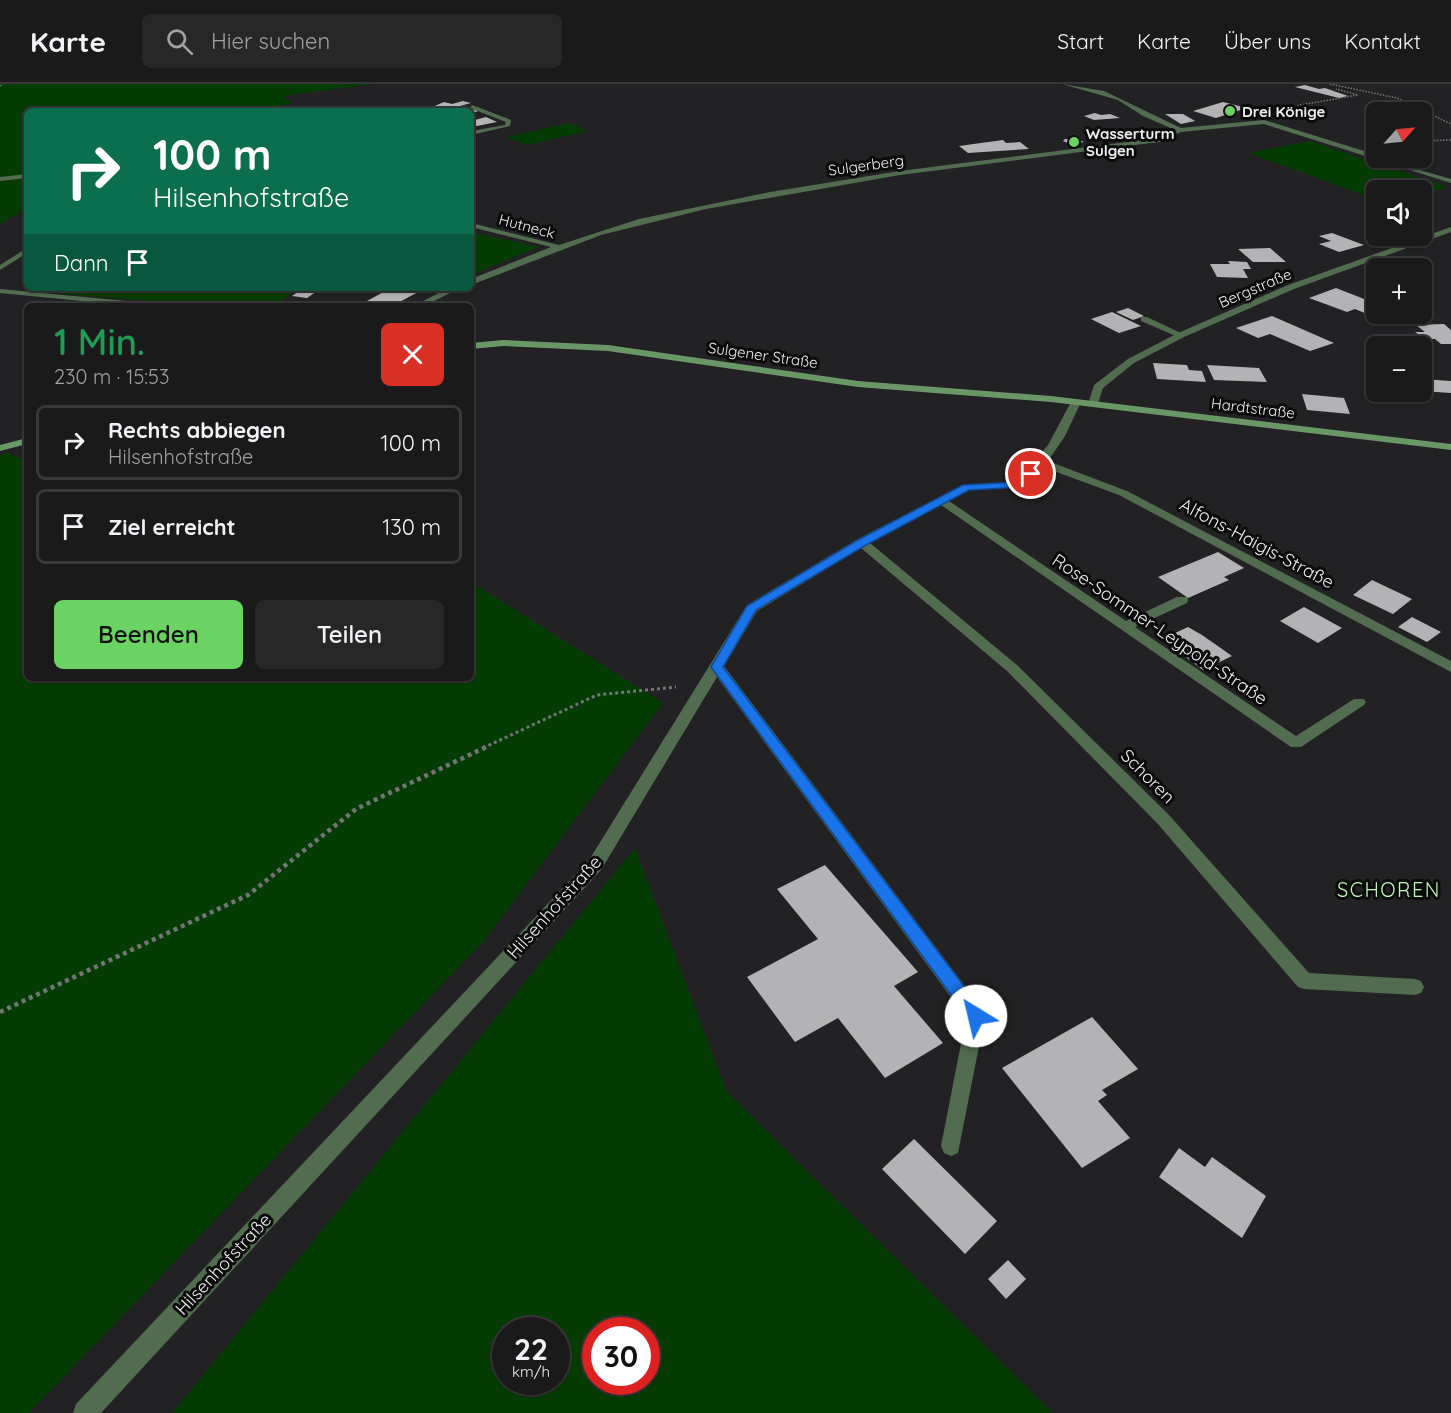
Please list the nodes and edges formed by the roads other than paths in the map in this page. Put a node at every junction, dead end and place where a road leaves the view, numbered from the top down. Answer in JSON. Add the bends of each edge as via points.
{"nodes":[{"id":1,"x":1065,"y":84,"type":"edge"},
{"id":2,"x":472,"y":106,"type":"dead end"},
{"id":3,"x":1180,"y":130,"type":"junction"},
{"id":4,"x":474,"y":132,"type":"edge"},
{"id":5,"x":1366,"y":154,"type":"edge"},
{"id":6,"x":1409,"y":168,"type":"edge"},
{"id":7,"x":24,"y":176,"type":"edge"},
{"id":8,"x":0,"y":179,"type":"edge"},
{"id":9,"x":1451,"y":181,"type":"edge"},
{"id":10,"x":474,"y":226,"type":"edge"},
{"id":11,"x":1451,"y":229,"type":"edge"},
{"id":12,"x":559,"y":246,"type":"junction"},
{"id":13,"x":24,"y":252,"type":"edge"},
{"id":14,"x":0,"y":268,"type":"edge"},
{"id":15,"x":474,"y":281,"type":"edge"},
{"id":16,"x":0,"y":291,"type":"edge"},
{"id":17,"x":450,"y":291,"type":"edge"},
{"id":18,"x":126,"y":303,"type":"edge"},
{"id":19,"x":424,"y":303,"type":"edge"},
{"id":20,"x":1144,"y":319,"type":"dead end"},
{"id":21,"x":1181,"y":334,"type":"junction"},
{"id":22,"x":474,"y":346,"type":"edge"},
{"id":23,"x":1051,"y":399,"type":"joint"},
{"id":24,"x":1076,"y":402,"type":"junction"},
{"id":25,"x":1093,"y":404,"type":"junction"},
{"id":26,"x":24,"y":442,"type":"edge"},
{"id":27,"x":1451,"y":447,"type":"edge"},
{"id":28,"x":0,"y":448,"type":"edge"},
{"id":29,"x":1041,"y":462,"type":"junction"},
{"id":30,"x":942,"y":501,"type":"junction"},
{"id":31,"x":862,"y":542,"type":"junction"},
{"id":32,"x":1182,"y":600,"type":"dead end"},
{"id":33,"x":1124,"y":627,"type":"junction"},
{"id":34,"x":1451,"y":666,"type":"edge"},
{"id":35,"x":717,"y":667,"type":"junction"},
{"id":36,"x":1359,"y":702,"type":"dead end"},
{"id":37,"x":1415,"y":987,"type":"dead end"},
{"id":38,"x":951,"y":1146,"type":"dead end"},
{"id":39,"x":85,"y":1413,"type":"edge"}],
"edges":[{"from":1,"to":3,"type":"street","via":[[1115,97]]},
{"from":2,"to":4,"type":"lane","via":[[509,121],[507,126]]},
{"from":3,"to":5,"type":"street","via":[[1264,122]]},
{"from":3,"to":12,"type":"street","name":"Sulgerberg","via":[[1159,140],[786,191],[642,222]]},
{"from":6,"to":9,"type":"street"},
{"from":7,"to":8,"type":"street"},
{"from":10,"to":12,"type":"street","name":"Hutneck"},
{"from":11,"to":21,"type":"street","name":"Bergstraße","via":[[1291,287]]},
{"from":12,"to":15,"type":"street","name":"Hutneck"},
{"from":13,"to":14,"type":"lane"},
{"from":16,"to":18,"type":"lane"},
{"from":17,"to":19,"type":"street"},
{"from":20,"to":21,"type":"lane"},
{"from":21,"to":25,"type":"street","name":"Bergstraße","via":[[1131,361],[1098,387]]},
{"from":22,"to":23,"type":"main road","name":"Sulgener Straße","via":[[503,343],[608,348],[858,384]]},
{"from":23,"to":24,"type":"main road","name":"Hardtstraße"},
{"from":24,"to":25,"type":"main road","name":"Hardtstraße"},
{"from":24,"to":29,"type":"street","name":"Hilsenhofstraße","via":[[1067,425]]},
{"from":25,"to":27,"type":"main road","name":"Hardtstraße"},
{"from":26,"to":28,"type":"main road"},
{"from":29,"to":30,"type":"street","name":"Hilsenhofstraße","via":[[1021,485],[967,487]]},
{"from":29,"to":34,"type":"street","name":"Alfons-Haigis-Straße","via":[[1123,493]]},
{"from":30,"to":31,"type":"street","name":"Hilsenhofstraße"},
{"from":30,"to":33,"type":"street","name":"Rose-Sommer-Leypold-Straße"},
{"from":31,"to":35,"type":"street","name":"Hilsenhofstraße","via":[[752,608]]},
{"from":31,"to":37,"type":"street","name":"Schoren","via":[[1029,684],[1163,819],[1304,981]]},
{"from":32,"to":33,"type":"street"},
{"from":33,"to":36,"type":"street","name":"Rose-Sommer-Leypold-Straße","via":[[1296,743]]},
{"from":35,"to":38,"type":"street","via":[[976,1016]]},
{"from":35,"to":39,"type":"street","name":"Hilsenhofstraße","via":[[595,865]]}]}
